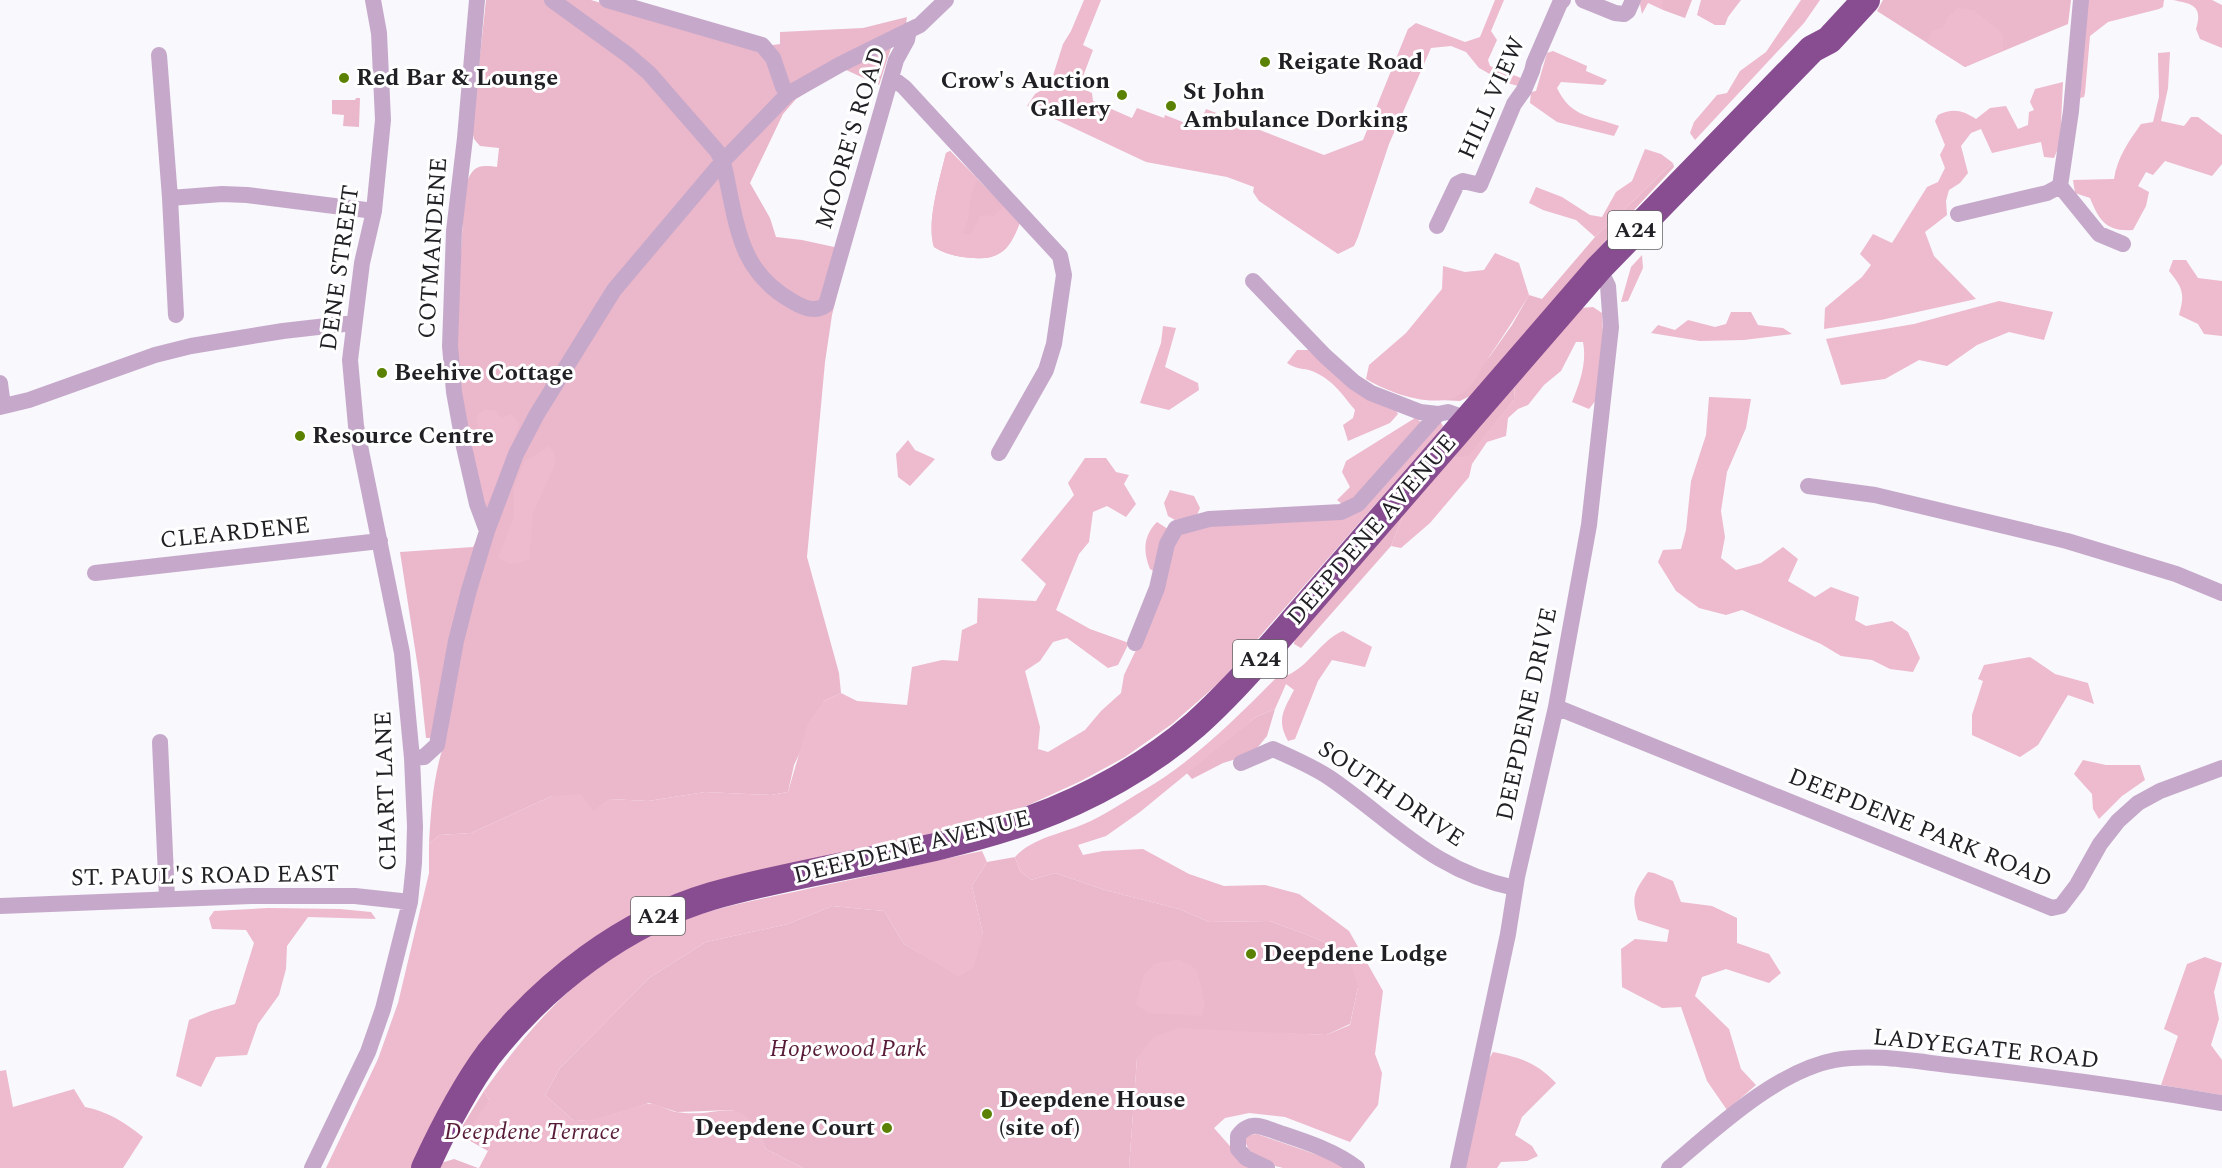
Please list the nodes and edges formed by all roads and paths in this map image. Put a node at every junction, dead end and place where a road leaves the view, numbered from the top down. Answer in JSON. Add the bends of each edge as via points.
{"nodes":[{"id":1,"x":373,"y":0,"type":"edge"},
{"id":2,"x":477,"y":0,"type":"edge"},
{"id":3,"x":552,"y":0,"type":"edge"},
{"id":4,"x":607,"y":0,"type":"edge"},
{"id":5,"x":946,"y":0,"type":"edge"},
{"id":6,"x":1563,"y":0,"type":"edge"},
{"id":7,"x":1583,"y":0,"type":"edge"},
{"id":8,"x":1633,"y":0,"type":"edge"},
{"id":9,"x":1843,"y":0,"type":"edge"},
{"id":10,"x":1866,"y":0,"type":"edge"},
{"id":11,"x":2081,"y":0,"type":"edge"},
{"id":12,"x":909,"y":30,"type":"junction"},
{"id":13,"x":1812,"y":49,"type":"junction"},
{"id":14,"x":159,"y":55,"type":"dead end"},
{"id":15,"x":891,"y":77,"type":"junction"},
{"id":16,"x":788,"y":94,"type":"junction"},
{"id":17,"x":723,"y":161,"type":"junction"},
{"id":18,"x":2060,"y":186,"type":"junction"},
{"id":19,"x":170,"y":198,"type":"junction"},
{"id":20,"x":374,"y":211,"type":"junction"},
{"id":21,"x":1958,"y":214,"type":"dead end"},
{"id":22,"x":1437,"y":226,"type":"dead end"},
{"id":23,"x":2123,"y":244,"type":"dead end"},
{"id":24,"x":1599,"y":268,"type":"junction"},
{"id":25,"x":1253,"y":281,"type":"dead end"},
{"id":26,"x":176,"y":315,"type":"dead end"},
{"id":27,"x":353,"y":323,"type":"junction"},
{"id":28,"x":0,"y":383,"type":"edge"},
{"id":29,"x":2,"y":406,"type":"edge"},
{"id":30,"x":1438,"y":414,"type":"junction"},
{"id":31,"x":1468,"y":419,"type":"junction"},
{"id":32,"x":999,"y":453,"type":"dead end"},
{"id":33,"x":1808,"y":486,"type":"dead end"},
{"id":34,"x":487,"y":531,"type":"junction"},
{"id":35,"x":380,"y":541,"type":"junction"},
{"id":36,"x":95,"y":573,"type":"dead end"},
{"id":37,"x":2222,"y":593,"type":"edge"},
{"id":38,"x":1135,"y":643,"type":"dead end"},
{"id":39,"x":1556,"y":707,"type":"junction"},
{"id":40,"x":160,"y":742,"type":"dead end"},
{"id":41,"x":412,"y":758,"type":"junction"},
{"id":42,"x":1241,"y":763,"type":"dead end"},
{"id":43,"x":2222,"y":768,"type":"edge"},
{"id":44,"x":1515,"y":888,"type":"junction"},
{"id":45,"x":167,"y":898,"type":"junction"},
{"id":46,"x":410,"y":902,"type":"junction"},
{"id":47,"x":0,"y":906,"type":"edge"},
{"id":48,"x":2222,"y":1102,"type":"edge"},
{"id":49,"x":312,"y":1168,"type":"edge"},
{"id":50,"x":425,"y":1168,"type":"edge"},
{"id":51,"x":1267,"y":1168,"type":"edge"},
{"id":52,"x":1357,"y":1168,"type":"edge"},
{"id":53,"x":1458,"y":1168,"type":"edge"},
{"id":54,"x":1669,"y":1168,"type":"edge"}],
"edges":[{"from":1,"to":20,"type":"street","name":"DENE STREET","via":[[379,33],[383,120]]},
{"from":2,"to":34,"type":"street","name":"COTMANDENE","via":[[455,222],[450,346],[464,447]]},
{"from":3,"to":17,"type":"street","via":[[649,73]]},
{"from":4,"to":16,"type":"street","via":[[762,45],[773,58]]},
{"from":5,"to":12,"type":"street","name":"MOORE'S ROAD","via":[[920,25]]},
{"from":6,"to":22,"type":"street","name":"HILL VIEW","via":[[1480,184],[1456,184]]},
{"from":7,"to":8,"type":"street","via":[[1624,14]]},
{"from":9,"to":13,"type":"highway","number":"A24"},
{"from":10,"to":13,"type":"highway","number":"A24","via":[[1829,40]]},
{"from":11,"to":18,"type":"street"},
{"from":12,"to":15,"type":"street","name":"MOORE'S ROAD"},
{"from":12,"to":16,"type":"street"},
{"from":13,"to":24,"type":"highway","name":"DEEPDENE AVENUE","number":"A24"},
{"from":14,"to":19,"type":"street"},
{"from":15,"to":17,"type":"street","name":"MOORE'S ROAD","via":[[826,305],[819,310],[778,293],[760,276],[735,225]]},
{"from":15,"to":32,"type":"street","via":[[1060,256],[1065,274],[1047,370]]},
{"from":16,"to":17,"type":"street"},
{"from":17,"to":34,"type":"street","via":[[614,290],[537,414],[516,454]]},
{"from":18,"to":21,"type":"street","via":[[2047,193]]},
{"from":18,"to":23,"type":"street","via":[[2099,234]]},
{"from":19,"to":20,"type":"street","via":[[247,195]]},
{"from":19,"to":26,"type":"street"},
{"from":20,"to":27,"type":"street","name":"DENE STREET"},
{"from":24,"to":31,"type":"highway","name":"DEEPDENE AVENUE","number":"A24"},
{"from":24,"to":39,"type":"street","name":"DEEPDENE DRIVE","via":[[1608,286],[1611,327],[1589,525]]},
{"from":25,"to":30,"type":"street","name":"DEEPDENE AVENUE","via":[[1354,382],[1400,405]]},
{"from":27,"to":29,"type":"street","via":[[191,346]]},
{"from":27,"to":35,"type":"street","name":"DENE STREET","via":[[350,360],[356,426]]},
{"from":28,"to":29,"type":"street"},
{"from":30,"to":31,"type":"street","name":"DEEPDENE AVENUE","via":[[1448,412]]},
{"from":30,"to":38,"type":"street","name":"DEEPDENE AVENUE","via":[[1358,504],[1341,512],[1209,519],[1176,528],[1167,544],[1157,588]]},
{"from":31,"to":50,"type":"highway","name":"DEEPDENE AVENUE","number":"A24","via":[[1234,688],[1155,754],[1116,779],[1034,818],[946,843],[711,897],[663,914],[570,972],[526,1013],[489,1055],[452,1112]]},
{"from":33,"to":37,"type":"street","via":[[1875,495],[2067,541],[2176,574]]},
{"from":34,"to":41,"type":"street","via":[[456,641],[437,745],[424,757]]},
{"from":35,"to":36,"type":"street","name":"CLEARDENE"},
{"from":35,"to":41,"type":"street","name":"CHART LANE","via":[[402,653]]},
{"from":39,"to":43,"type":"street","name":"DEEPDENE PARK ROAD","via":[[2052,908],[2061,906],[2100,844],[2138,803]]},
{"from":39,"to":44,"type":"street","name":"DEEPDENE DRIVE"},
{"from":40,"to":45,"type":"street"},
{"from":41,"to":46,"type":"street","name":"CHART LANE","via":[[415,826]]},
{"from":42,"to":44,"type":"street","name":"SOUTH DRIVE","via":[[1273,749],[1305,763],[1424,850],[1490,882]]},
{"from":44,"to":53,"type":"street","name":"DEEPDENE DRIVE"},
{"from":45,"to":46,"type":"street","name":"ST. PAUL'S ROAD EAST","via":[[355,896]]},
{"from":45,"to":47,"type":"street","name":"ST. PAUL'S ROAD EAST"},
{"from":46,"to":49,"type":"street","name":"CHART LANE","via":[[368,1052]]},
{"from":48,"to":54,"type":"street","name":"LADYEGATE ROAD","via":[[1917,1061],[1834,1060],[1802,1071],[1751,1101]]},
{"from":51,"to":52,"type":"street","via":[[1246,1158],[1238,1149],[1238,1136],[1249,1126],[1259,1126],[1334,1154]]}]}
